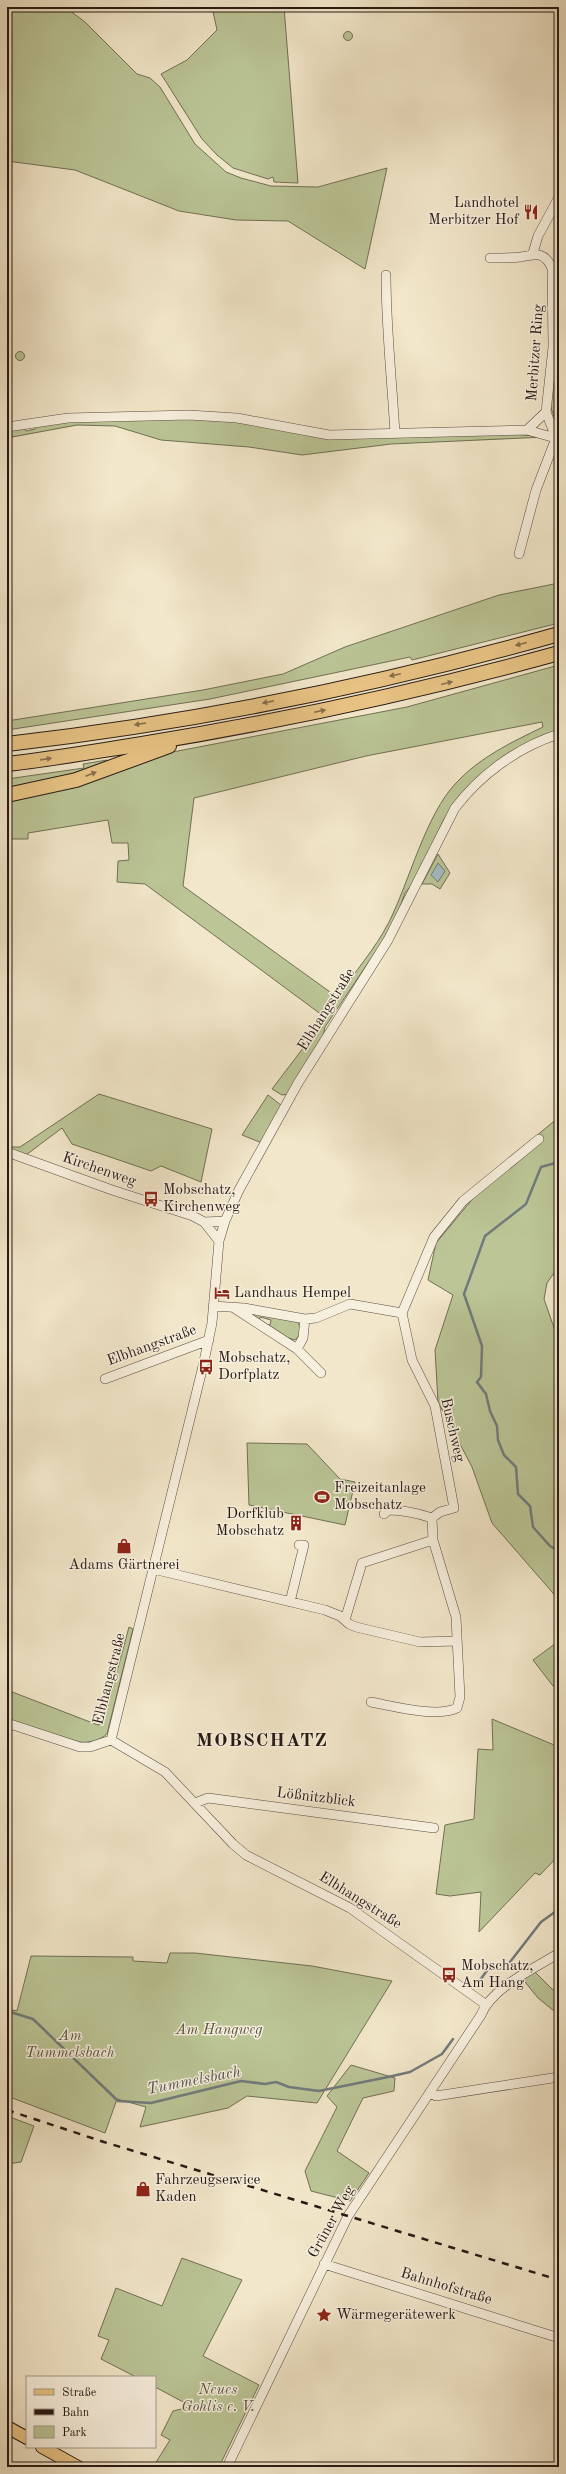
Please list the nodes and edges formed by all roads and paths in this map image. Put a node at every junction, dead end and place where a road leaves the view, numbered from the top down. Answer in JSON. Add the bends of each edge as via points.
{"nodes":[{"id":1,"x":559,"y":197,"type":"edge"},
{"id":2,"x":533,"y":253,"type":"junction"},
{"id":3,"x":490,"y":258,"type":"dead end"},
{"id":4,"x":386,"y":275,"type":"dead end"},
{"id":5,"x":546,"y":412,"type":"junction"},
{"id":6,"x":7,"y":427,"type":"edge"},
{"id":7,"x":527,"y":430,"type":"junction"},
{"id":8,"x":395,"y":434,"type":"junction"},
{"id":9,"x":557,"y":438,"type":"edge"},
{"id":10,"x":519,"y":554,"type":"dead end"},
{"id":11,"x":559,"y":634,"type":"edge"},
{"id":12,"x":559,"y":653,"type":"edge"},
{"id":13,"x":200,"y":734,"type":"junction"},
{"id":14,"x":559,"y":734,"type":"edge"},
{"id":15,"x":7,"y":744,"type":"edge"},
{"id":16,"x":7,"y":764,"type":"edge"},
{"id":17,"x":7,"y":795,"type":"edge"},
{"id":18,"x":539,"y":1139,"type":"dead end"},
{"id":19,"x":7,"y":1152,"type":"edge"},
{"id":20,"x":225,"y":1221,"type":"junction"},
{"id":21,"x":204,"y":1222,"type":"junction"},
{"id":22,"x":219,"y":1241,"type":"junction"},
{"id":23,"x":213,"y":1306,"type":"junction"},
{"id":24,"x":234,"y":1308,"type":"junction"},
{"id":25,"x":402,"y":1313,"type":"junction"},
{"id":26,"x":304,"y":1319,"type":"junction"},
{"id":27,"x":209,"y":1340,"type":"junction"},
{"id":28,"x":297,"y":1349,"type":"junction"},
{"id":29,"x":321,"y":1373,"type":"dead end"},
{"id":30,"x":105,"y":1379,"type":"dead end"},
{"id":31,"x":384,"y":1514,"type":"dead end"},
{"id":32,"x":432,"y":1518,"type":"junction"},
{"id":33,"x":433,"y":1540,"type":"junction"},
{"id":34,"x":299,"y":1544,"type":"dead end"},
{"id":35,"x":152,"y":1569,"type":"junction"},
{"id":36,"x":290,"y":1602,"type":"junction"},
{"id":37,"x":345,"y":1620,"type":"junction"},
{"id":38,"x":457,"y":1640,"type":"junction"},
{"id":39,"x":371,"y":1702,"type":"dead end"},
{"id":40,"x":7,"y":1723,"type":"edge"},
{"id":41,"x":111,"y":1740,"type":"junction"},
{"id":42,"x":195,"y":1803,"type":"junction"},
{"id":43,"x":434,"y":1828,"type":"dead end"},
{"id":44,"x":559,"y":1953,"type":"edge"},
{"id":45,"x":485,"y":2004,"type":"junction"},
{"id":46,"x":559,"y":2077,"type":"edge"},
{"id":47,"x":430,"y":2092,"type":"junction"},
{"id":48,"x":324,"y":2264,"type":"junction"},
{"id":49,"x":559,"y":2338,"type":"edge"},
{"id":50,"x":7,"y":2427,"type":"edge"},
{"id":51,"x":26,"y":2437,"type":"edge"},
{"id":52,"x":44,"y":2448,"type":"edge"},
{"id":53,"x":78,"y":2467,"type":"edge"},
{"id":54,"x":227,"y":2467,"type":"edge"}],
"edges":[{"from":1,"to":2,"type":"street","via":[[538,236]]},
{"from":2,"to":3,"type":"street","via":[[522,257]]},
{"from":2,"to":5,"type":"street","name":"Merbitzer Ring","via":[[542,255],[552,268],[553,347]]},
{"from":4,"to":8,"type":"street","via":[[386,317],[390,342]]},
{"from":5,"to":7,"type":"street","name":"Merbitzer Ring"},
{"from":5,"to":9,"type":"street","name":"Merbitzer Ring"},
{"from":6,"to":8,"type":"street","via":[[68,418],[189,415],[237,418],[328,435]]},
{"from":7,"to":8,"type":"street"},
{"from":7,"to":9,"type":"street"},
{"from":9,"to":10,"type":"street","via":[[536,490]]},
{"from":11,"to":15,"type":"highway","one_way":true,"via":[[451,662],[309,694],[214,712]]},
{"from":13,"to":12,"type":"highway","one_way":true,"via":[[409,692]]},
{"from":16,"to":13,"type":"highway","one_way":true},
{"from":17,"to":13,"type":"highway","one_way":true,"via":[[76,780]]},
{"from":14,"to":20,"type":"street","name":"Elbhangstraße","via":[[545,738],[503,762],[469,790],[455,808],[388,940],[298,1084],[239,1190]]},
{"from":18,"to":25,"type":"street","via":[[464,1201],[434,1237]]},
{"from":19,"to":21,"type":"street","name":"Kirchenweg"},
{"from":20,"to":21,"type":"street","name":"Kirchenweg"},
{"from":20,"to":22,"type":"street","name":"Elbhangstraße"},
{"from":21,"to":22,"type":"street","name":"Kirchenweg"},
{"from":22,"to":23,"type":"street","name":"Elbhangstraße"},
{"from":23,"to":24,"type":"street"},
{"from":23,"to":27,"type":"street","name":"Elbhangstraße"},
{"from":24,"to":26,"type":"street"},
{"from":24,"to":28,"type":"street"},
{"from":25,"to":26,"type":"street","via":[[350,1304],[316,1318]]},
{"from":25,"to":32,"type":"street","name":"Buschweg","via":[[412,1360],[435,1406],[454,1508],[440,1512]]},
{"from":26,"to":28,"type":"street","via":[[303,1338]]},
{"from":27,"to":30,"type":"street","name":"Elbhangstraße"},
{"from":27,"to":35,"type":"street","name":"Elbhangstraße"},
{"from":28,"to":29,"type":"street"},
{"from":31,"to":32,"type":"street","via":[[388,1510],[398,1510]]},
{"from":32,"to":33,"type":"street"},
{"from":33,"to":37,"type":"street","via":[[362,1563]]},
{"from":33,"to":38,"type":"street","via":[[453,1604]]},
{"from":34,"to":36,"type":"street","via":[[304,1546]]},
{"from":35,"to":36,"type":"street"},
{"from":35,"to":41,"type":"street","name":"Elbhangstraße"},
{"from":36,"to":37,"type":"street","via":[[324,1610]]},
{"from":37,"to":38,"type":"street","via":[[356,1627],[420,1642]]},
{"from":38,"to":39,"type":"street","via":[[460,1697],[457,1708],[448,1711],[426,1711]]},
{"from":40,"to":41,"type":"street","via":[[80,1747],[90,1747]]},
{"from":41,"to":42,"type":"street","name":"Elbhangstraße","via":[[159,1766]]},
{"from":42,"to":43,"type":"street","name":"Lößnitzblick","via":[[208,1798]]},
{"from":42,"to":45,"type":"street","name":"Elbhangstraße","via":[[246,1855],[350,1908]]},
{"from":44,"to":45,"type":"street","via":[[497,1992]]},
{"from":45,"to":47,"type":"street","name":"Grüner Weg","via":[[481,2015]]},
{"from":46,"to":47,"type":"street","via":[[436,2096]]},
{"from":47,"to":48,"type":"street","name":"Grüner Weg","via":[[350,2212]]},
{"from":48,"to":49,"type":"street","name":"Bahnhofstraße"},
{"from":48,"to":54,"type":"street","name":"Grüner Weg"},
{"from":50,"to":51,"type":"main road"},
{"from":52,"to":53,"type":"main road"}]}
